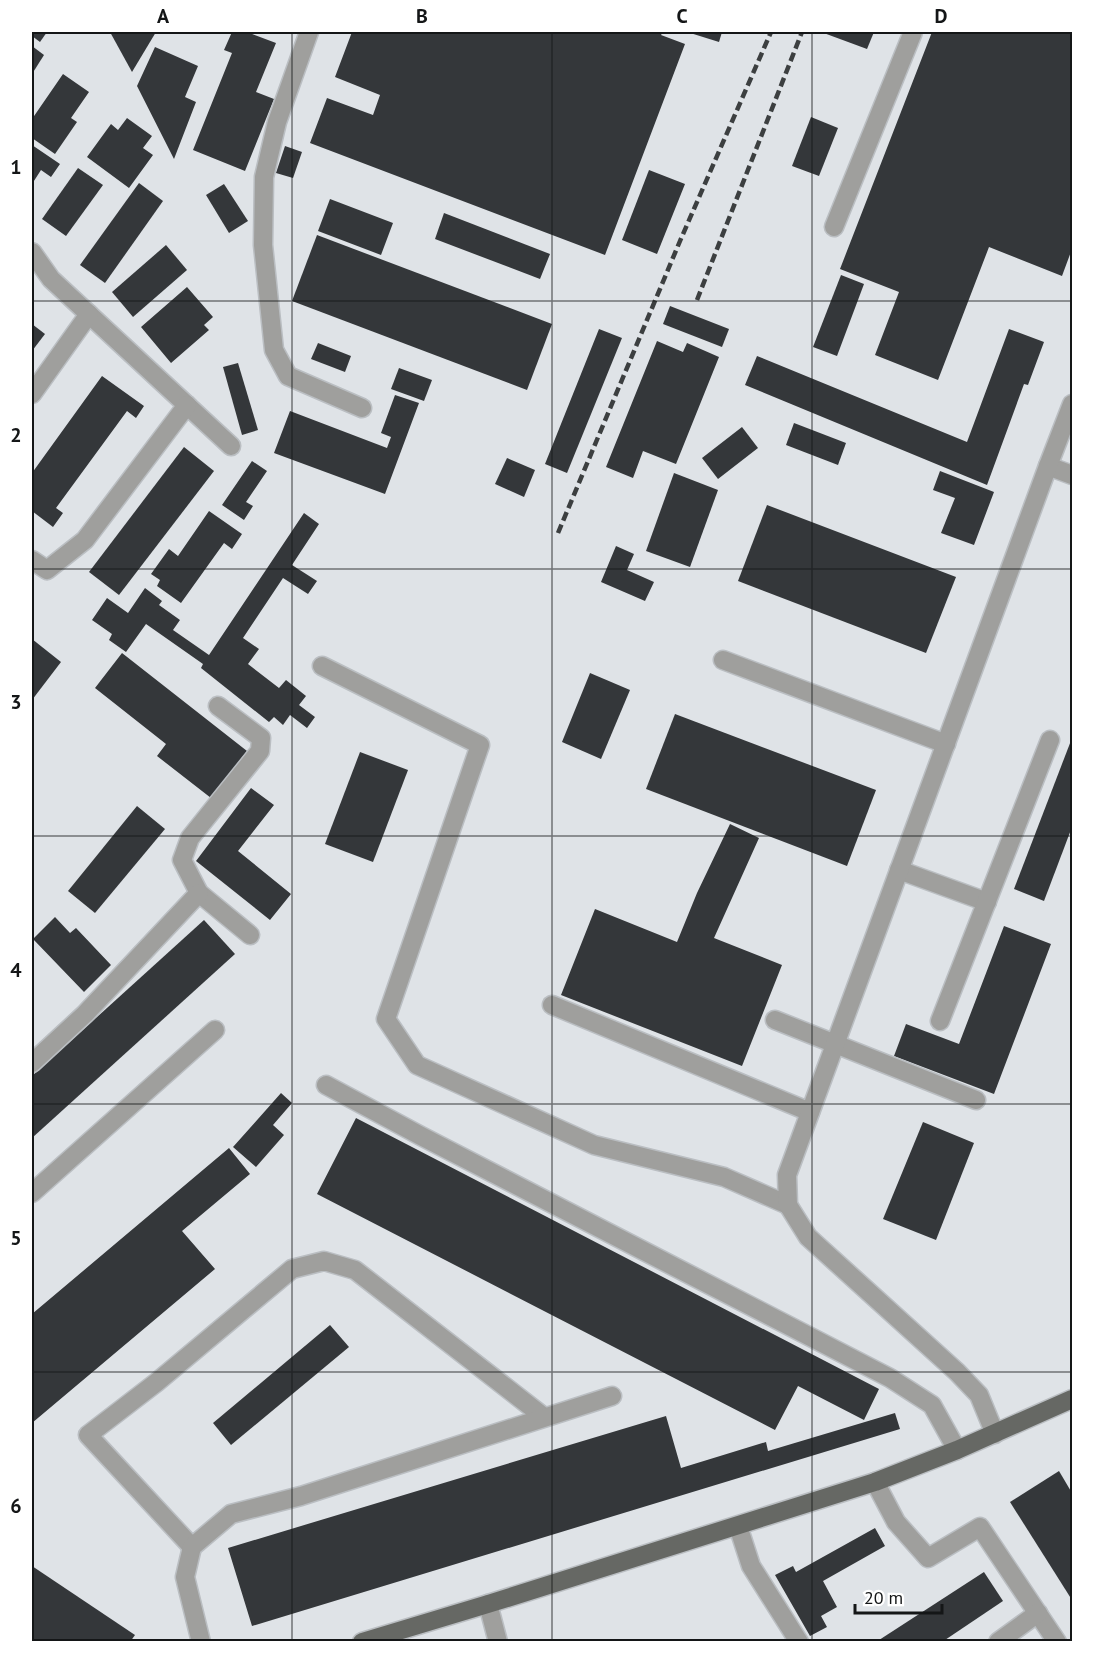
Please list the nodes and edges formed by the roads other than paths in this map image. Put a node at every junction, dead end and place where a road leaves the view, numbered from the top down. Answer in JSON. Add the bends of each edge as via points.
{"nodes":[{"id":1,"x":309,"y":32,"type":"edge"},
{"id":2,"x":913,"y":32,"type":"edge"},
{"id":3,"x":834,"y":227,"type":"dead end"},
{"id":4,"x":32,"y":252,"type":"edge"},
{"id":5,"x":89,"y":314,"type":"junction"},
{"id":6,"x":32,"y":394,"type":"edge"},
{"id":7,"x":1072,"y":404,"type":"edge"},
{"id":8,"x":187,"y":405,"type":"junction"},
{"id":9,"x":362,"y":408,"type":"dead end"},
{"id":10,"x":231,"y":446,"type":"dead end"},
{"id":11,"x":1048,"y":466,"type":"junction"},
{"id":12,"x":1072,"y":475,"type":"edge"},
{"id":13,"x":32,"y":560,"type":"edge"},
{"id":14,"x":723,"y":660,"type":"dead end"},
{"id":15,"x":322,"y":666,"type":"dead end"},
{"id":16,"x":218,"y":706,"type":"dead end"},
{"id":17,"x":1050,"y":740,"type":"dead end"},
{"id":18,"x":946,"y":744,"type":"junction"},
{"id":19,"x":899,"y":870,"type":"junction"},
{"id":20,"x":199,"y":894,"type":"junction"},
{"id":21,"x":987,"y":902,"type":"junction"},
{"id":22,"x":250,"y":935,"type":"dead end"},
{"id":23,"x":552,"y":1005,"type":"dead end"},
{"id":24,"x":775,"y":1020,"type":"dead end"},
{"id":25,"x":940,"y":1021,"type":"dead end"},
{"id":26,"x":215,"y":1030,"type":"dead end"},
{"id":27,"x":836,"y":1044,"type":"junction"},
{"id":28,"x":32,"y":1063,"type":"edge"},
{"id":29,"x":326,"y":1085,"type":"dead end"},
{"id":30,"x":976,"y":1100,"type":"dead end"},
{"id":31,"x":810,"y":1112,"type":"junction"},
{"id":32,"x":32,"y":1193,"type":"edge"},
{"id":33,"x":788,"y":1206,"type":"junction"},
{"id":34,"x":612,"y":1396,"type":"dead end"},
{"id":35,"x":1072,"y":1399,"type":"edge"},
{"id":36,"x":544,"y":1417,"type":"junction"},
{"id":37,"x":995,"y":1434,"type":"junction"},
{"id":38,"x":957,"y":1450,"type":"junction"},
{"id":39,"x":874,"y":1482,"type":"junction"},
{"id":40,"x":738,"y":1526,"type":"junction"},
{"id":41,"x":192,"y":1547,"type":"junction"},
{"id":42,"x":488,"y":1604,"type":"junction"},
{"id":43,"x":1038,"y":1613,"type":"junction"},
{"id":44,"x":201,"y":1641,"type":"edge"},
{"id":45,"x":362,"y":1641,"type":"edge"},
{"id":46,"x":498,"y":1641,"type":"edge"},
{"id":47,"x":799,"y":1641,"type":"edge"},
{"id":48,"x":998,"y":1641,"type":"edge"},
{"id":49,"x":1058,"y":1641,"type":"edge"}],
"edges":[{"from":1,"to":9,"type":"street","via":[[264,177],[263,245],[274,350],[288,376]]},
{"from":2,"to":3,"type":"street"},
{"from":4,"to":5,"type":"street","via":[[51,279]]},
{"from":5,"to":6,"type":"street"},
{"from":5,"to":8,"type":"street"},
{"from":7,"to":11,"type":"street"},
{"from":8,"to":10,"type":"street"},
{"from":8,"to":13,"type":"street","via":[[85,540],[47,570]]},
{"from":11,"to":12,"type":"street"},
{"from":11,"to":18,"type":"street"},
{"from":14,"to":18,"type":"street"},
{"from":15,"to":33,"type":"street","via":[[480,745],[386,1019],[417,1065],[594,1145],[724,1177]]},
{"from":16,"to":20,"type":"street","via":[[261,738],[260,751],[190,838],[182,860]]},
{"from":17,"to":21,"type":"street"},
{"from":18,"to":19,"type":"street"},
{"from":19,"to":21,"type":"street"},
{"from":19,"to":27,"type":"street"},
{"from":20,"to":22,"type":"street"},
{"from":20,"to":28,"type":"street","via":[[85,1014]]},
{"from":21,"to":25,"type":"street"},
{"from":23,"to":31,"type":"street"},
{"from":24,"to":27,"type":"street"},
{"from":26,"to":32,"type":"street"},
{"from":27,"to":30,"type":"street"},
{"from":27,"to":31,"type":"street"},
{"from":29,"to":38,"type":"street","via":[[890,1378],[932,1405]]},
{"from":31,"to":33,"type":"street","via":[[787,1175]]},
{"from":33,"to":37,"type":"street","via":[[808,1237],[979,1395]]},
{"from":34,"to":36,"type":"street"},
{"from":35,"to":37,"type":"main road"},
{"from":36,"to":41,"type":"street","via":[[301,1496],[231,1514]]},
{"from":36,"to":41,"type":"street","via":[[355,1270],[324,1261],[292,1269],[88,1435]]},
{"from":37,"to":38,"type":"main road"},
{"from":38,"to":39,"type":"main road"},
{"from":39,"to":40,"type":"main road"},
{"from":39,"to":43,"type":"street","via":[[896,1522],[928,1558],[980,1527]]},
{"from":40,"to":42,"type":"main road"},
{"from":40,"to":47,"type":"street","via":[[751,1566]]},
{"from":41,"to":44,"type":"street","via":[[185,1577]]},
{"from":42,"to":45,"type":"main road"},
{"from":42,"to":46,"type":"street"},
{"from":43,"to":48,"type":"street"},
{"from":43,"to":49,"type":"street"}]}
